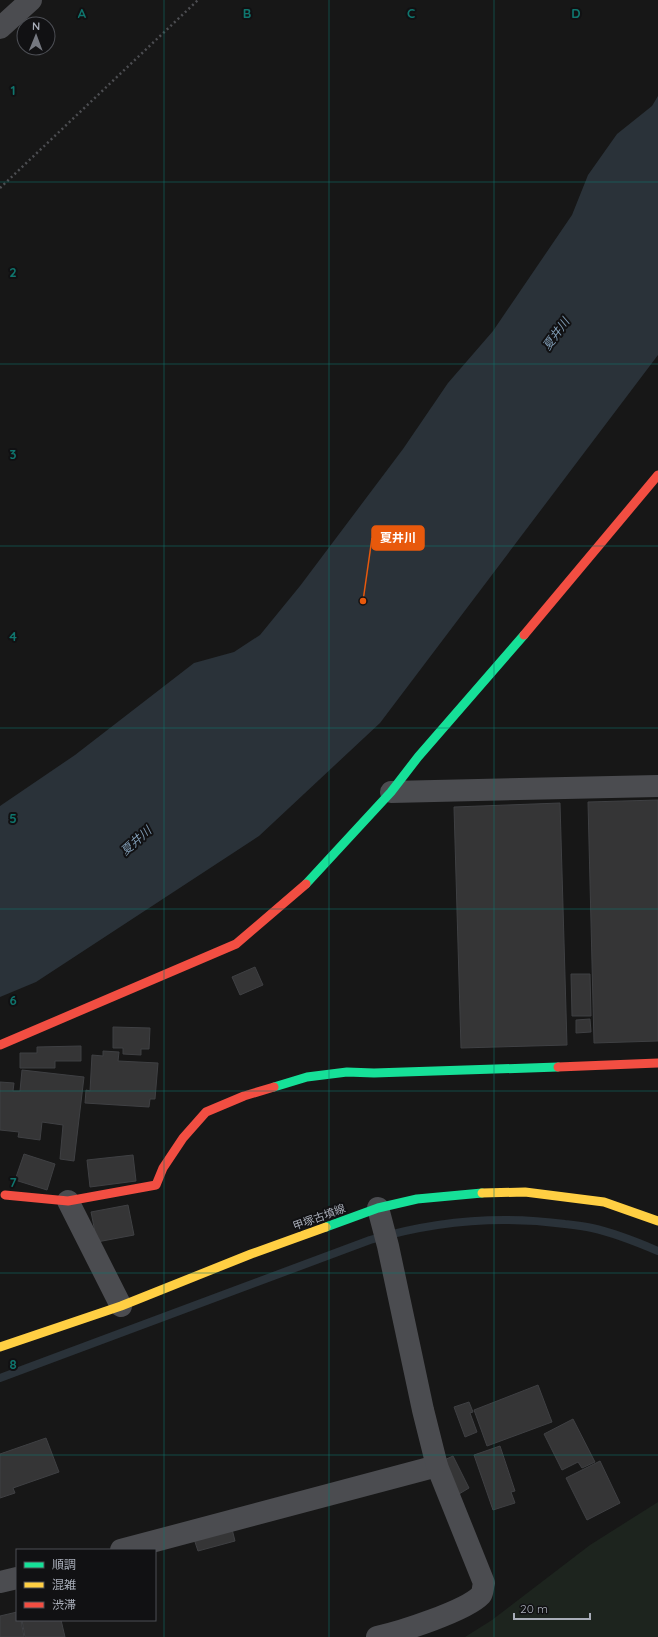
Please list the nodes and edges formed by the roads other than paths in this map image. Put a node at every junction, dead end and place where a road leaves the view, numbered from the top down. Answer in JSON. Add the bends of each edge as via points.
{"nodes":[{"id":1,"x":31,"y":0,"type":"edge"},
{"id":2,"x":0,"y":28,"type":"edge"},
{"id":3,"x":658,"y":475,"type":"edge"},
{"id":4,"x":658,"y":786,"type":"edge"},
{"id":5,"x":391,"y":792,"type":"junction"},
{"id":6,"x":0,"y":1045,"type":"edge"},
{"id":7,"x":658,"y":1063,"type":"edge"},
{"id":8,"x":5,"y":1195,"type":"dead end"},
{"id":9,"x":68,"y":1200,"type":"junction"},
{"id":10,"x":380,"y":1216,"type":"junction"},
{"id":11,"x":658,"y":1221,"type":"edge"},
{"id":12,"x":121,"y":1306,"type":"junction"},
{"id":13,"x":0,"y":1347,"type":"edge"},
{"id":14,"x":437,"y":1466,"type":"junction"},
{"id":15,"x":125,"y":1549,"type":"edge"},
{"id":16,"x":16,"y":1578,"type":"edge"},
{"id":17,"x":0,"y":1582,"type":"edge"},
{"id":18,"x":376,"y":1637,"type":"edge"}],
"edges":[{"from":1,"to":2,"type":"street"},
{"from":3,"to":5,"type":"street"},
{"from":4,"to":5,"type":"street"},
{"from":5,"to":6,"type":"street","via":[[305,886],[236,944]]},
{"from":7,"to":9,"type":"street","via":[[347,1072],[307,1077],[244,1096],[206,1112],[183,1138],[163,1168],[156,1185]]},
{"from":8,"to":9,"type":"street"},
{"from":9,"to":12,"type":"street"},
{"from":10,"to":11,"type":"street","name":"甲塚古墳線","via":[[417,1199],[469,1193],[525,1192],[604,1202]]},
{"from":10,"to":12,"type":"street","name":"甲塚古墳線","via":[[251,1254]]},
{"from":10,"to":14,"type":"street"},
{"from":12,"to":13,"type":"street","name":"甲塚古墳線"},
{"from":14,"to":15,"type":"street"},
{"from":14,"to":18,"type":"street","via":[[484,1583],[482,1594],[470,1603],[439,1617]]},
{"from":16,"to":17,"type":"street"}]}
